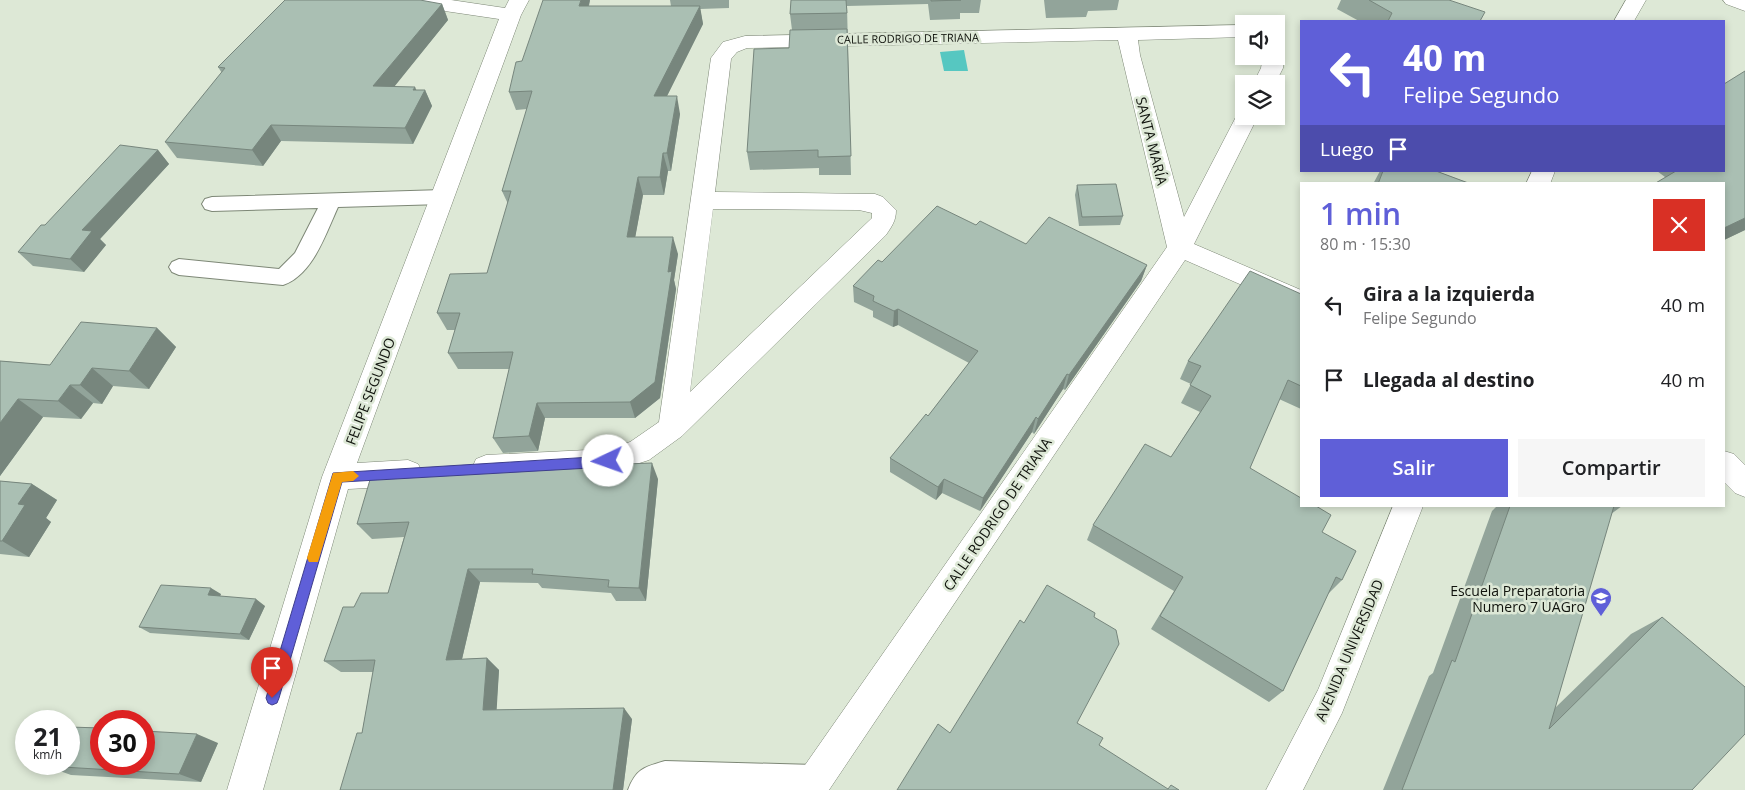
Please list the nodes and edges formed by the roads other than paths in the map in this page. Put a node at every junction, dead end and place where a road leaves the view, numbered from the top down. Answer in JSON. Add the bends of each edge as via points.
{"nodes":[{"id":1,"x":411,"y":0,"type":"edge"},
{"id":2,"x":1636,"y":0,"type":"edge"},
{"id":3,"x":1733,"y":0,"type":"edge"},
{"id":4,"x":1745,"y":6,"type":"edge"},
{"id":5,"x":515,"y":7,"type":"edge"},
{"id":6,"x":1625,"y":20,"type":"edge"},
{"id":7,"x":1235,"y":32,"type":"edge"},
{"id":8,"x":1128,"y":34,"type":"junction"},
{"id":9,"x":1242,"y":125,"type":"edge"},
{"id":10,"x":443,"y":197,"type":"junction"},
{"id":11,"x":332,"y":200,"type":"junction"},
{"id":12,"x":701,"y":200,"type":"junction"},
{"id":13,"x":212,"y":204,"type":"dead end"},
{"id":14,"x":1180,"y":248,"type":"junction"},
{"id":15,"x":178,"y":268,"type":"dead end"},
{"id":16,"x":1300,"y":302,"type":"edge"},
{"id":17,"x":672,"y":428,"type":"junction"},
{"id":18,"x":1725,"y":463,"type":"edge"},
{"id":19,"x":463,"y":470,"type":"edge"},
{"id":20,"x":434,"y":471,"type":"edge"},
{"id":21,"x":338,"y":477,"type":"junction"},
{"id":22,"x":1745,"y":484,"type":"edge"},
{"id":23,"x":1408,"y":507,"type":"edge"},
{"id":24,"x":812,"y":785,"type":"edge"},
{"id":25,"x":246,"y":790,"type":"edge"},
{"id":26,"x":642,"y":790,"type":"edge"},
{"id":27,"x":1284,"y":790,"type":"edge"}],
"edges":[{"from":1,"to":5,"type":"street"},
{"from":2,"to":6,"type":"street"},
{"from":3,"to":4,"type":"street"},
{"from":5,"to":10,"type":"street","name":"FELIPE SEGUNDO"},
{"from":7,"to":8,"type":"street","name":"CALLE RODRIGO DE TRIANA"},
{"from":8,"to":12,"type":"street","name":"CALLE RODRIGO DE TRIANA","via":[[745,42],[730,47],[721,58]]},
{"from":8,"to":14,"type":"street","name":"SANTA MARÍA","via":[[1130,55]]},
{"from":9,"to":14,"type":"street","name":"CALLE RODRIGO DE TRIANA"},
{"from":10,"to":11,"type":"lane"},
{"from":10,"to":21,"type":"street","name":"FELIPE SEGUNDO"},
{"from":11,"to":13,"type":"lane"},
{"from":11,"to":15,"type":"lane","via":[[303,258],[283,277]]},
{"from":12,"to":17,"type":"street","name":"CALLE RODRIGO DE TRIANA"},
{"from":12,"to":17,"type":"street","via":[[859,201],[875,203],[884,210],[884,219]]},
{"from":14,"to":16,"type":"street"},
{"from":14,"to":24,"type":"street","name":"CALLE RODRIGO DE TRIANA"},
{"from":17,"to":19,"type":"street","via":[[639,451],[608,461]]},
{"from":18,"to":22,"type":"street"},
{"from":20,"to":21,"type":"street"},
{"from":21,"to":25,"type":"street","name":"FELIPE SEGUNDO"},
{"from":23,"to":27,"type":"street","name":"AVENIDA UNIVERSIDAD","via":[[1330,701]]},
{"from":24,"to":26,"type":"lane","name":"CALLE RODRIGO DE TRIANA","via":[[665,775],[651,779]]}]}
